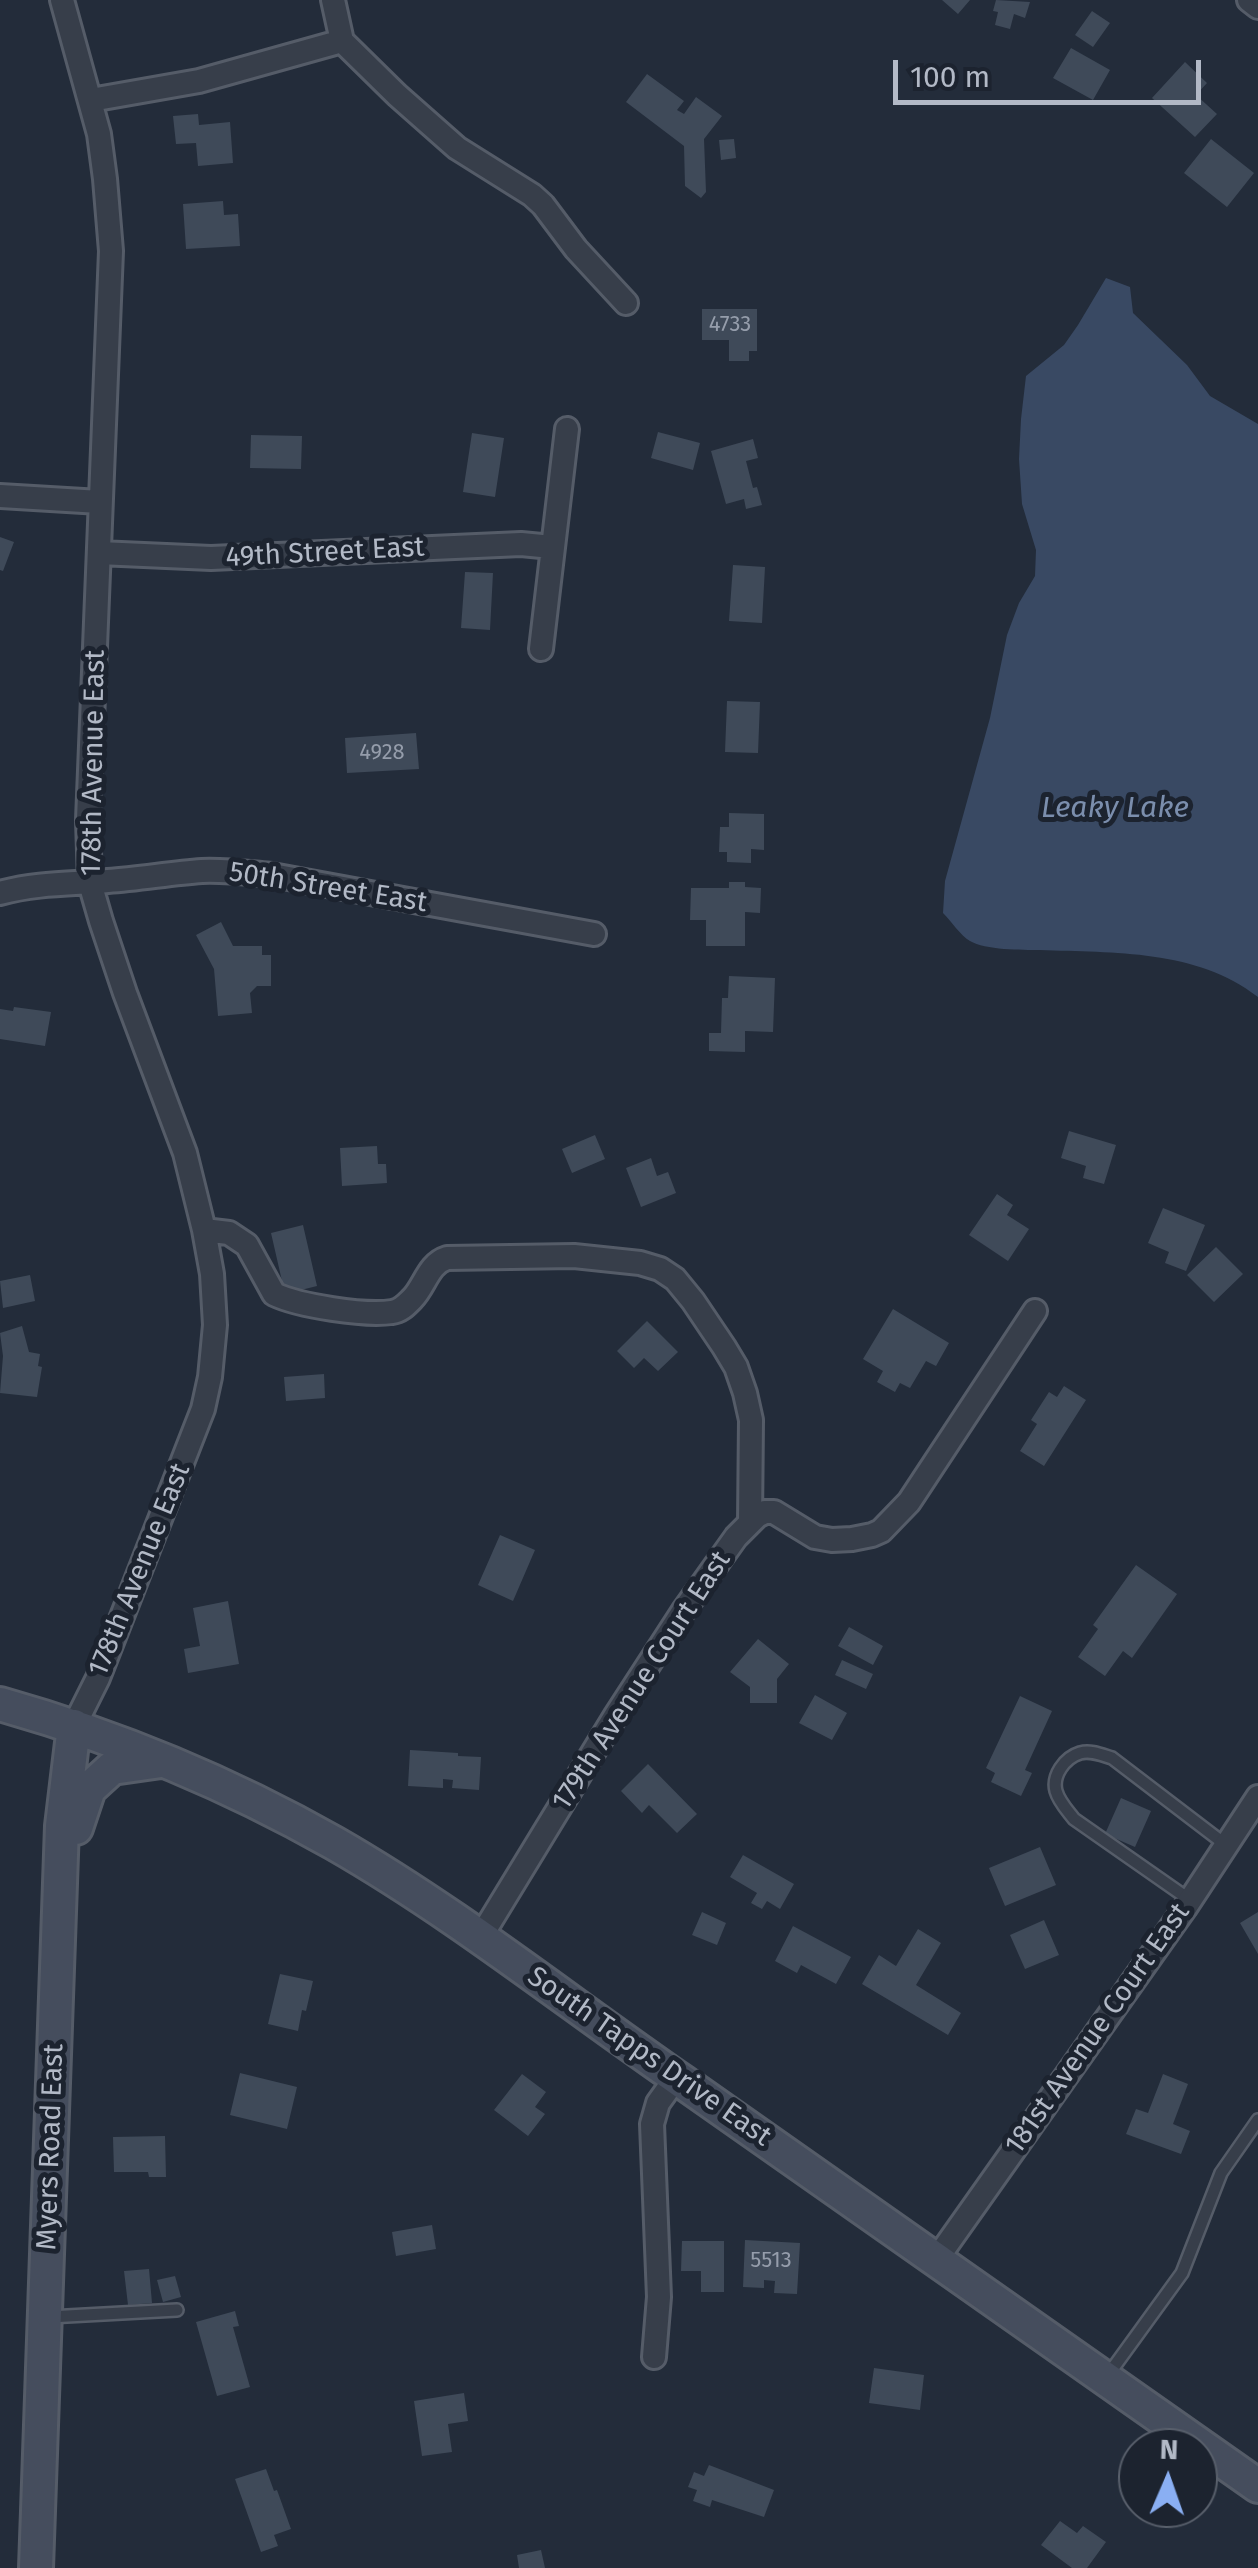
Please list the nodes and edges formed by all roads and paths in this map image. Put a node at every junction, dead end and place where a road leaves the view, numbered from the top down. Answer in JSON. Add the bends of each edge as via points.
{"nodes":[{"id":1,"x":62,"y":0,"type":"edge"},
{"id":2,"x":333,"y":0,"type":"edge"},
{"id":3,"x":1249,"y":0,"type":"edge"},
{"id":4,"x":1258,"y":8,"type":"edge"},
{"id":5,"x":342,"y":42,"type":"junction"},
{"id":6,"x":91,"y":100,"type":"junction"},
{"id":7,"x":626,"y":303,"type":"dead end"},
{"id":8,"x":567,"y":429,"type":"dead end"},
{"id":9,"x":0,"y":496,"type":"edge"},
{"id":10,"x":100,"y":502,"type":"junction"},
{"id":11,"x":552,"y":547,"type":"junction"},
{"id":12,"x":99,"y":553,"type":"junction"},
{"id":13,"x":541,"y":649,"type":"dead end"},
{"id":14,"x":90,"y":883,"type":"junction"},
{"id":15,"x":0,"y":893,"type":"edge"},
{"id":16,"x":594,"y":934,"type":"dead end"},
{"id":17,"x":204,"y":1230,"type":"junction"},
{"id":18,"x":1035,"y":1311,"type":"dead end"},
{"id":19,"x":750,"y":1523,"type":"junction"},
{"id":20,"x":0,"y":1704,"type":"edge"},
{"id":21,"x":74,"y":1726,"type":"junction"},
{"id":22,"x":164,"y":1760,"type":"junction"},
{"id":23,"x":1258,"y":1797,"type":"edge"},
{"id":24,"x":1226,"y":1845,"type":"junction"},
{"id":25,"x":60,"y":1885,"type":"junction"},
{"id":26,"x":1190,"y":1900,"type":"junction"},
{"id":27,"x":480,"y":1938,"type":"junction"},
{"id":28,"x":676,"y":2078,"type":"junction"},
{"id":29,"x":1258,"y":2120,"type":"edge"},
{"id":30,"x":936,"y":2260,"type":"junction"},
{"id":31,"x":177,"y":2310,"type":"dead end"},
{"id":32,"x":45,"y":2318,"type":"junction"},
{"id":33,"x":654,"y":2357,"type":"dead end"},
{"id":34,"x":1105,"y":2378,"type":"junction"},
{"id":35,"x":1258,"y":2486,"type":"edge"},
{"id":36,"x":36,"y":2568,"type":"edge"}],
"edges":[{"from":1,"to":6,"type":"street","name":"178th Avenue East"},
{"from":2,"to":5,"type":"street"},
{"from":3,"to":4,"type":"street"},
{"from":5,"to":6,"type":"street","via":[[199,81]]},
{"from":5,"to":7,"type":"street","via":[[457,148],[543,205]]},
{"from":6,"to":10,"type":"street","name":"178th Avenue East","via":[[110,251]]},
{"from":8,"to":11,"type":"street"},
{"from":9,"to":10,"type":"street"},
{"from":10,"to":12,"type":"street","name":"178th Avenue East"},
{"from":11,"to":12,"type":"street","name":"49th Street East","via":[[211,558]]},
{"from":11,"to":13,"type":"street"},
{"from":12,"to":14,"type":"street","name":"178th Avenue East"},
{"from":14,"to":15,"type":"street","name":"50th Street East"},
{"from":14,"to":16,"type":"street","name":"50th Street East","via":[[202,871],[272,875]]},
{"from":14,"to":17,"type":"street","name":"178th Avenue East","via":[[185,1152]]},
{"from":17,"to":19,"type":"street","via":[[229,1232],[247,1244],[274,1294],[358,1311],[400,1309],[434,1264],[447,1258],[574,1256],[660,1269],[693,1301],[736,1367],[751,1420]]},
{"from":17,"to":21,"type":"street","name":"178th Avenue East","via":[[216,1325],[203,1410]]},
{"from":18,"to":19,"type":"street","name":"179th Avenue Court East","via":[[882,1531],[852,1540],[814,1537],[774,1512]]},
{"from":19,"to":27,"type":"street","name":"179th Avenue Court East","via":[[616,1715]]},
{"from":20,"to":21,"type":"street","name":"South Tapps Drive East"},
{"from":21,"to":22,"type":"street","name":"South Tapps Drive East"},
{"from":21,"to":25,"type":"street","name":"Myers Road East"},
{"from":22,"to":25,"type":"street","via":[[112,1768],[89,1788]]},
{"from":22,"to":27,"type":"street","name":"South Tapps Drive East","via":[[336,1844]]},
{"from":23,"to":24,"type":"street","name":"181st Avenue Court East"},
{"from":24,"to":26,"type":"street","name":"181st Avenue Court East"},
{"from":24,"to":26,"type":"lane","via":[[1112,1758],[1080,1753],[1058,1772],[1055,1788],[1074,1819]]},
{"from":25,"to":32,"type":"street","name":"Myers Road East"},
{"from":26,"to":30,"type":"street","name":"181st Avenue Court East"},
{"from":27,"to":28,"type":"street","name":"South Tapps Drive East"},
{"from":28,"to":30,"type":"street","name":"South Tapps Drive East"},
{"from":28,"to":33,"type":"street","via":[[652,2124],[659,2297]]},
{"from":29,"to":34,"type":"lane","via":[[1220,2172],[1182,2274]]},
{"from":30,"to":34,"type":"street","name":"South Tapps Drive East"},
{"from":31,"to":32,"type":"lane"},
{"from":32,"to":36,"type":"street","name":"Myers Road East"},
{"from":34,"to":35,"type":"street","name":"South Tapps Drive East"}]}
